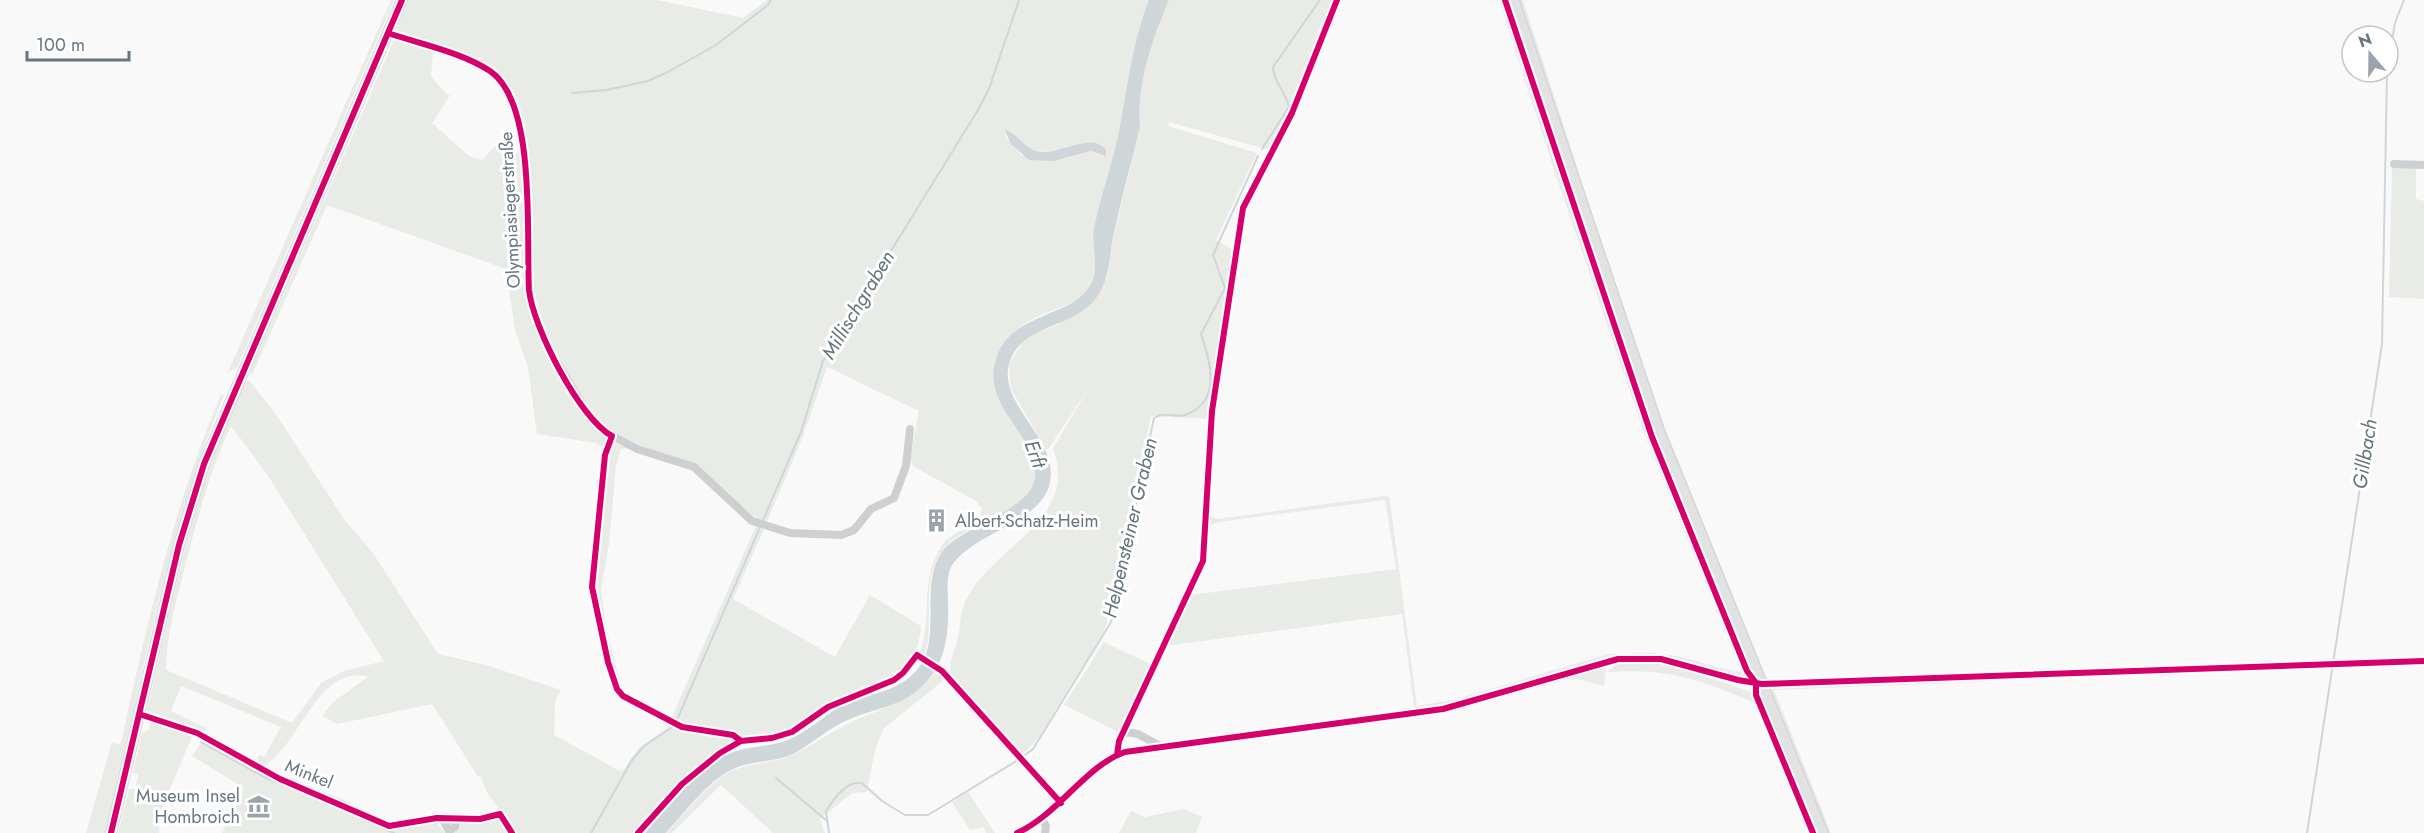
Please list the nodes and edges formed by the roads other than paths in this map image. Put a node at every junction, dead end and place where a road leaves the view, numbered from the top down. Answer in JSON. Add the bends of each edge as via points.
{"nodes":[{"id":1,"x":402,"y":0,"type":"edge"},
{"id":2,"x":1514,"y":0,"type":"edge"},
{"id":3,"x":388,"y":33,"type":"junction"},
{"id":4,"x":2394,"y":164,"type":"dead end"},
{"id":5,"x":2424,"y":165,"type":"edge"},
{"id":6,"x":910,"y":429,"type":"dead end"},
{"id":7,"x":612,"y":436,"type":"junction"},
{"id":8,"x":1762,"y":684,"type":"junction"},
{"id":9,"x":139,"y":714,"type":"junction"},
{"id":10,"x":678,"y":725,"type":"dead end"},
{"id":11,"x":1160,"y":746,"type":"junction"},
{"id":12,"x":1117,"y":755,"type":"junction"},
{"id":13,"x":1042,"y":819,"type":"junction"},
{"id":14,"x":475,"y":820,"type":"dead end"},
{"id":15,"x":111,"y":833,"type":"edge"},
{"id":16,"x":1017,"y":833,"type":"edge"},
{"id":17,"x":1045,"y":833,"type":"edge"},
{"id":18,"x":1822,"y":833,"type":"edge"}],
"edges":[{"from":1,"to":3,"type":"main road"},
{"from":2,"to":8,"type":"main road","via":[[1659,430]]},
{"from":3,"to":7,"type":"street","name":"Olympiasiegerstraße","via":[[476,64],[496,76],[510,93],[522,137],[532,311],[547,346],[589,417]]},
{"from":3,"to":9,"type":"main road","via":[[204,464],[179,545]]},
{"from":4,"to":5,"type":"street"},
{"from":6,"to":7,"type":"street","name":"Olympiasiegerstraße","via":[[906,466],[896,495],[871,509],[854,530],[841,535],[818,535],[758,524],[738,511],[694,467]]},
{"from":7,"to":10,"type":"street","via":[[605,455],[592,581],[602,638],[617,689],[623,696]]},
{"from":8,"to":11,"type":"street","via":[[1673,661],[1629,658],[1443,709]]},
{"from":8,"to":18,"type":"main road"},
{"from":9,"to":14,"type":"street","name":"Minkel","via":[[190,730],[280,779],[383,824],[396,826],[442,818]]},
{"from":9,"to":15,"type":"main road"},
{"from":11,"to":12,"type":"street"},
{"from":11,"to":12,"type":"street","via":[[1142,736],[1122,733]]},
{"from":12,"to":13,"type":"street"},
{"from":13,"to":16,"type":"street"},
{"from":13,"to":17,"type":"street"}]}
